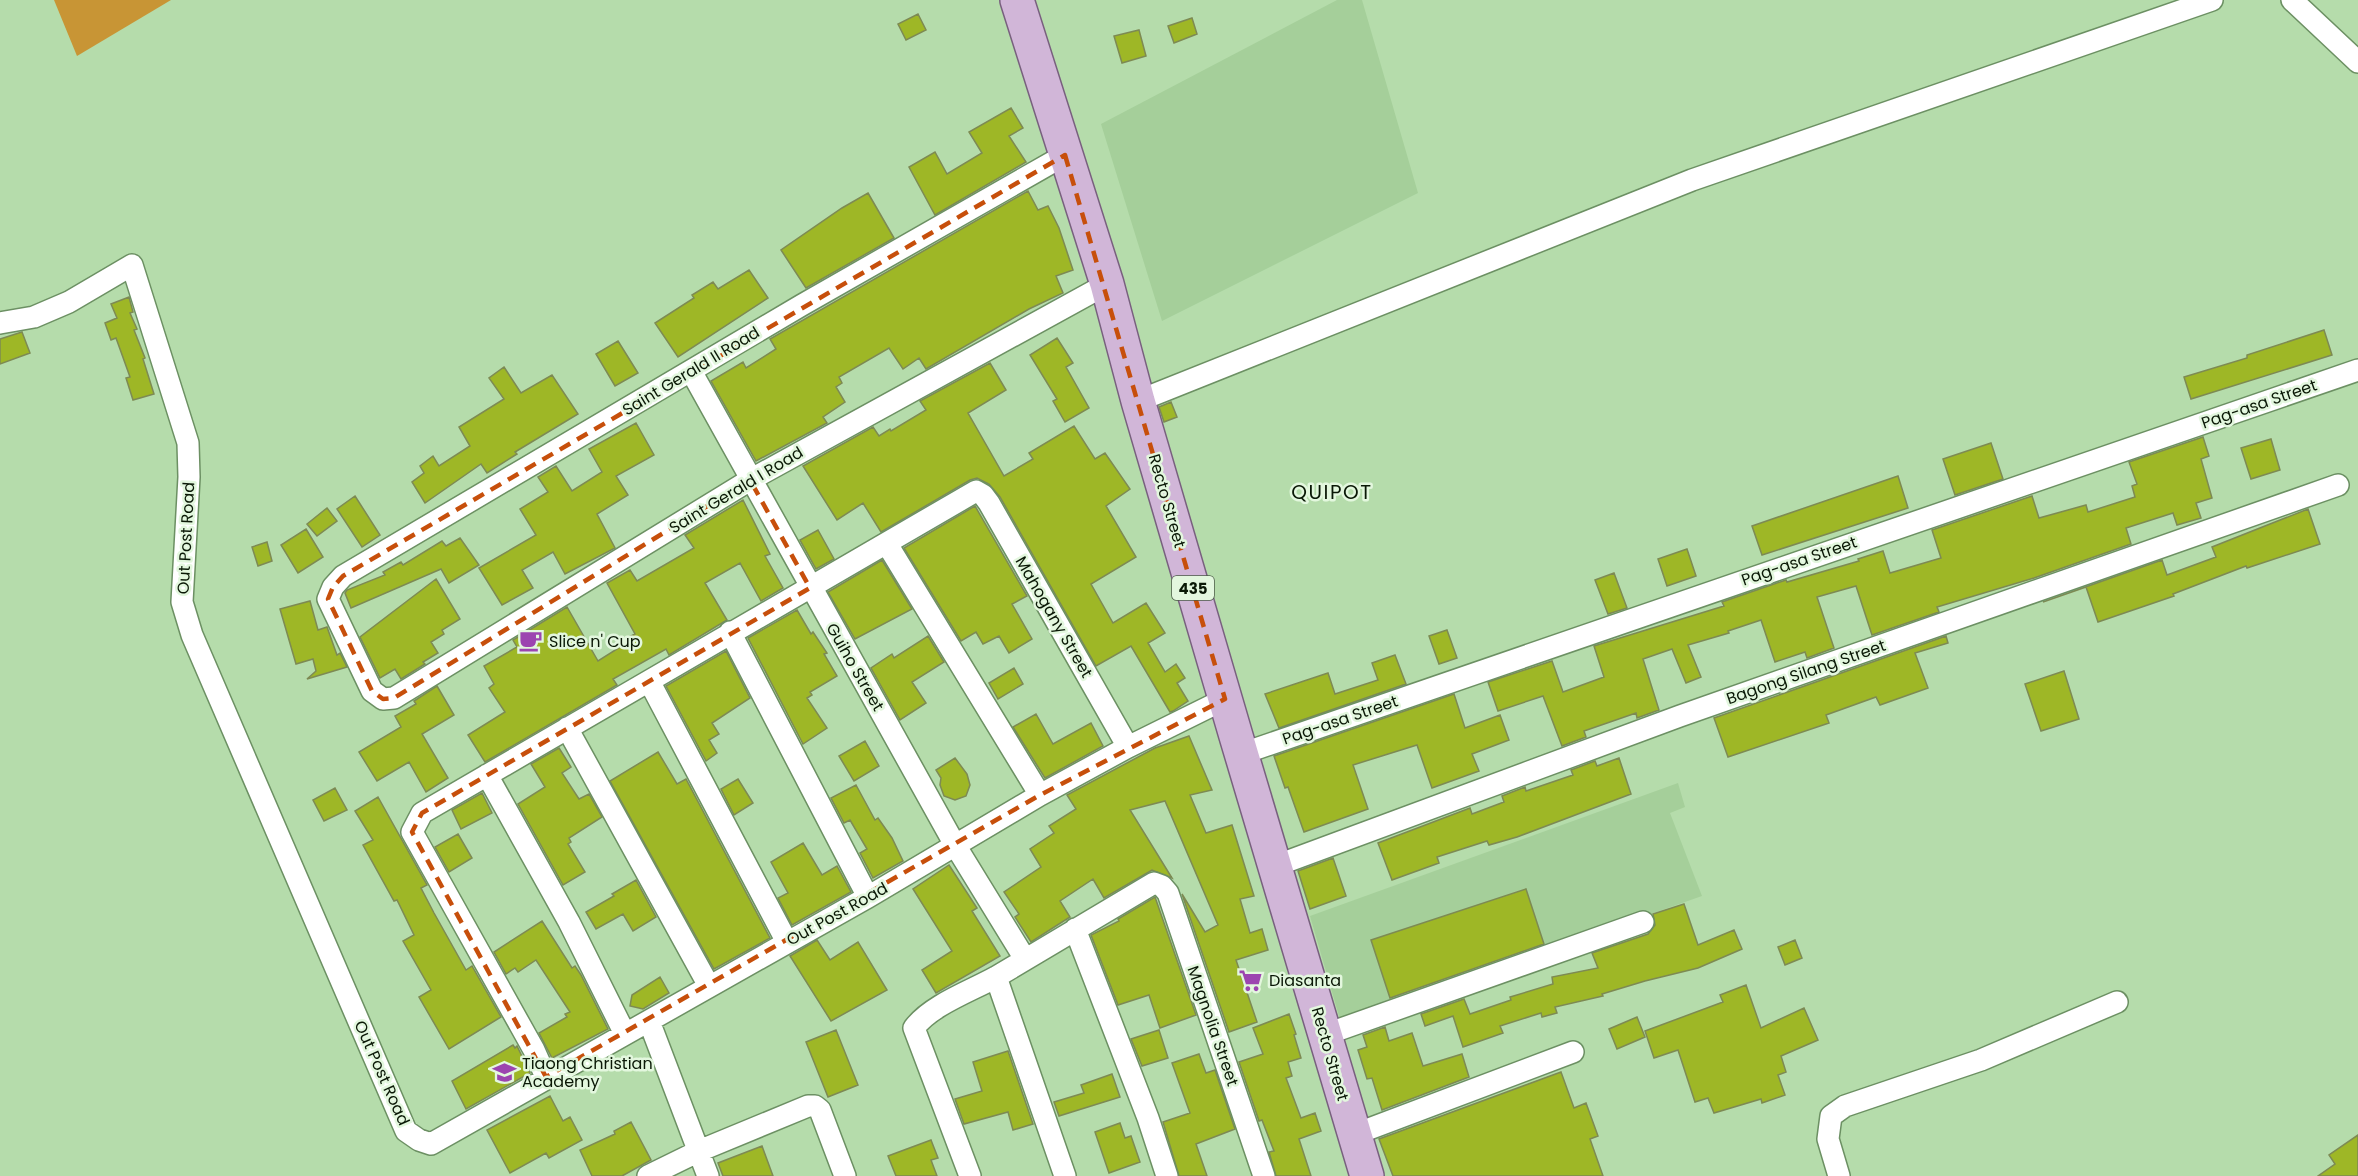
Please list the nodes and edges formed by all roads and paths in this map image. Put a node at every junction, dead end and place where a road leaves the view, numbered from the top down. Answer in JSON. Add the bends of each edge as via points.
{"nodes":[{"id":1,"x":1017,"y":0,"type":"edge"},
{"id":2,"x":2212,"y":0,"type":"edge"},
{"id":3,"x":2292,"y":0,"type":"edge"},
{"id":4,"x":2358,"y":62,"type":"edge"},
{"id":5,"x":1065,"y":155,"type":"junction"},
{"id":6,"x":1107,"y":284,"type":"junction"},
{"id":7,"x":0,"y":323,"type":"edge"},
{"id":8,"x":2358,"y":370,"type":"edge"},
{"id":9,"x":691,"y":371,"type":"junction"},
{"id":10,"x":1138,"y":401,"type":"junction"},
{"id":11,"x":750,"y":480,"type":"junction"},
{"id":12,"x":2338,"y":485,"type":"dead end"},
{"id":13,"x":886,"y":544,"type":"junction"},
{"id":14,"x":810,"y":588,"type":"junction"},
{"id":15,"x":730,"y":632,"type":"junction"},
{"id":16,"x":649,"y":681,"type":"junction"},
{"id":17,"x":372,"y":691,"type":"joint"},
{"id":18,"x":1225,"y":699,"type":"junction"},
{"id":19,"x":567,"y":728,"type":"junction"},
{"id":20,"x":1128,"y":747,"type":"junction"},
{"id":21,"x":1241,"y":754,"type":"junction"},
{"id":22,"x":487,"y":775,"type":"junction"},
{"id":23,"x":1040,"y":795,"type":"junction"},
{"id":24,"x":955,"y":845,"type":"junction"},
{"id":25,"x":1275,"y":866,"type":"junction"},
{"id":26,"x":868,"y":897,"type":"junction"},
{"id":27,"x":1643,"y":922,"type":"dead end"},
{"id":28,"x":1075,"y":929,"type":"junction"},
{"id":29,"x":787,"y":942,"type":"junction"},
{"id":30,"x":1025,"y":959,"type":"junction"},
{"id":31,"x":996,"y":977,"type":"junction"},
{"id":32,"x":709,"y":986,"type":"junction"},
{"id":33,"x":2117,"y":1002,"type":"dead end"},
{"id":34,"x":649,"y":1021,"type":"junction"},
{"id":35,"x":626,"y":1034,"type":"junction"},
{"id":36,"x":1324,"y":1035,"type":"junction"},
{"id":37,"x":1573,"y":1052,"type":"dead end"},
{"id":38,"x":546,"y":1077,"type":"junction"},
{"id":39,"x":1353,"y":1135,"type":"junction"},
{"id":40,"x":699,"y":1151,"type":"junction"},
{"id":41,"x":648,"y":1176,"type":"edge"},
{"id":42,"x":708,"y":1176,"type":"edge"},
{"id":43,"x":846,"y":1176,"type":"edge"},
{"id":44,"x":970,"y":1176,"type":"edge"},
{"id":45,"x":1065,"y":1176,"type":"edge"},
{"id":46,"x":1167,"y":1176,"type":"edge"},
{"id":47,"x":1264,"y":1176,"type":"edge"},
{"id":48,"x":1367,"y":1176,"type":"edge"},
{"id":49,"x":1839,"y":1176,"type":"edge"}],
"edges":[{"from":1,"to":5,"type":"main road","name":"Recto Street","number":"435"},
{"from":2,"to":10,"type":"street","via":[[1692,180]]},
{"from":3,"to":4,"type":"street"},
{"from":5,"to":6,"type":"main road","name":"Recto Street","number":"435"},
{"from":5,"to":9,"type":"street","name":"Saint Gerald II Road"},
{"from":6,"to":10,"type":"main road","name":"Recto Street","number":"435"},
{"from":6,"to":11,"type":"street","name":"Saint Gerald I Road"},
{"from":7,"to":38,"type":"street","name":"Out Post Road","via":[[34,317],[69,302],[132,265],[188,443],[182,602],[192,635],[406,1131],[431,1144]]},
{"from":8,"to":21,"type":"street","name":"Pag-asa Street"},
{"from":9,"to":11,"type":"street","name":"Guiho Street"},
{"from":9,"to":17,"type":"street","name":"Saint Gerald II Road","via":[[343,576],[328,598]]},
{"from":10,"to":18,"type":"main road","name":"Recto Street","number":"435"},
{"from":11,"to":14,"type":"street","name":"Guiho Street"},
{"from":11,"to":17,"type":"street","name":"Saint Gerald I Road","via":[[394,699],[383,699]]},
{"from":12,"to":25,"type":"street","name":"Bagong Silang Street","via":[[1680,716]]},
{"from":13,"to":14,"type":"street"},
{"from":13,"to":20,"type":"street","name":"Mahogany Street","via":[[976,491],[983,495]]},
{"from":13,"to":23,"type":"street"},
{"from":14,"to":15,"type":"street"},
{"from":14,"to":24,"type":"street","name":"Guiho Street"},
{"from":15,"to":16,"type":"street"},
{"from":15,"to":26,"type":"street"},
{"from":16,"to":19,"type":"street"},
{"from":16,"to":29,"type":"street"},
{"from":18,"to":20,"type":"street","name":"Out Post Road"},
{"from":18,"to":21,"type":"main road","name":"Recto Street","number":"435"},
{"from":19,"to":22,"type":"street"},
{"from":19,"to":32,"type":"street"},
{"from":20,"to":23,"type":"street","name":"Out Post Road"},
{"from":21,"to":25,"type":"main road","name":"Recto Street","number":"435"},
{"from":22,"to":35,"type":"street"},
{"from":22,"to":38,"type":"street","via":[[422,813],[412,832]]},
{"from":23,"to":24,"type":"street","name":"Out Post Road"},
{"from":24,"to":26,"type":"street","name":"Out Post Road"},
{"from":24,"to":30,"type":"street","name":"Guiho Street"},
{"from":25,"to":36,"type":"main road","name":"Recto Street","number":"435"},
{"from":26,"to":29,"type":"street","name":"Out Post Road"},
{"from":27,"to":36,"type":"street"},
{"from":28,"to":30,"type":"street"},
{"from":28,"to":46,"type":"street"},
{"from":28,"to":47,"type":"street","name":"Magnolia Street","via":[[1154,883],[1168,893]]},
{"from":29,"to":32,"type":"street","name":"Out Post Road"},
{"from":30,"to":31,"type":"street"},
{"from":31,"to":44,"type":"street","via":[[933,1011],[914,1028]]},
{"from":31,"to":45,"type":"street"},
{"from":32,"to":34,"type":"street","name":"Out Post Road"},
{"from":33,"to":49,"type":"street","via":[[1981,1060],[1845,1106],[1831,1116],[1828,1139]]},
{"from":34,"to":35,"type":"street","name":"Out Post Road"},
{"from":34,"to":40,"type":"street"},
{"from":35,"to":38,"type":"street","name":"Out Post Road"},
{"from":36,"to":39,"type":"main road","name":"Recto Street","number":"435"},
{"from":37,"to":39,"type":"street"},
{"from":39,"to":48,"type":"main road","name":"Recto Street","number":"435"},
{"from":40,"to":41,"type":"street"},
{"from":40,"to":42,"type":"street"},
{"from":40,"to":43,"type":"street","via":[[815,1106]]}]}
